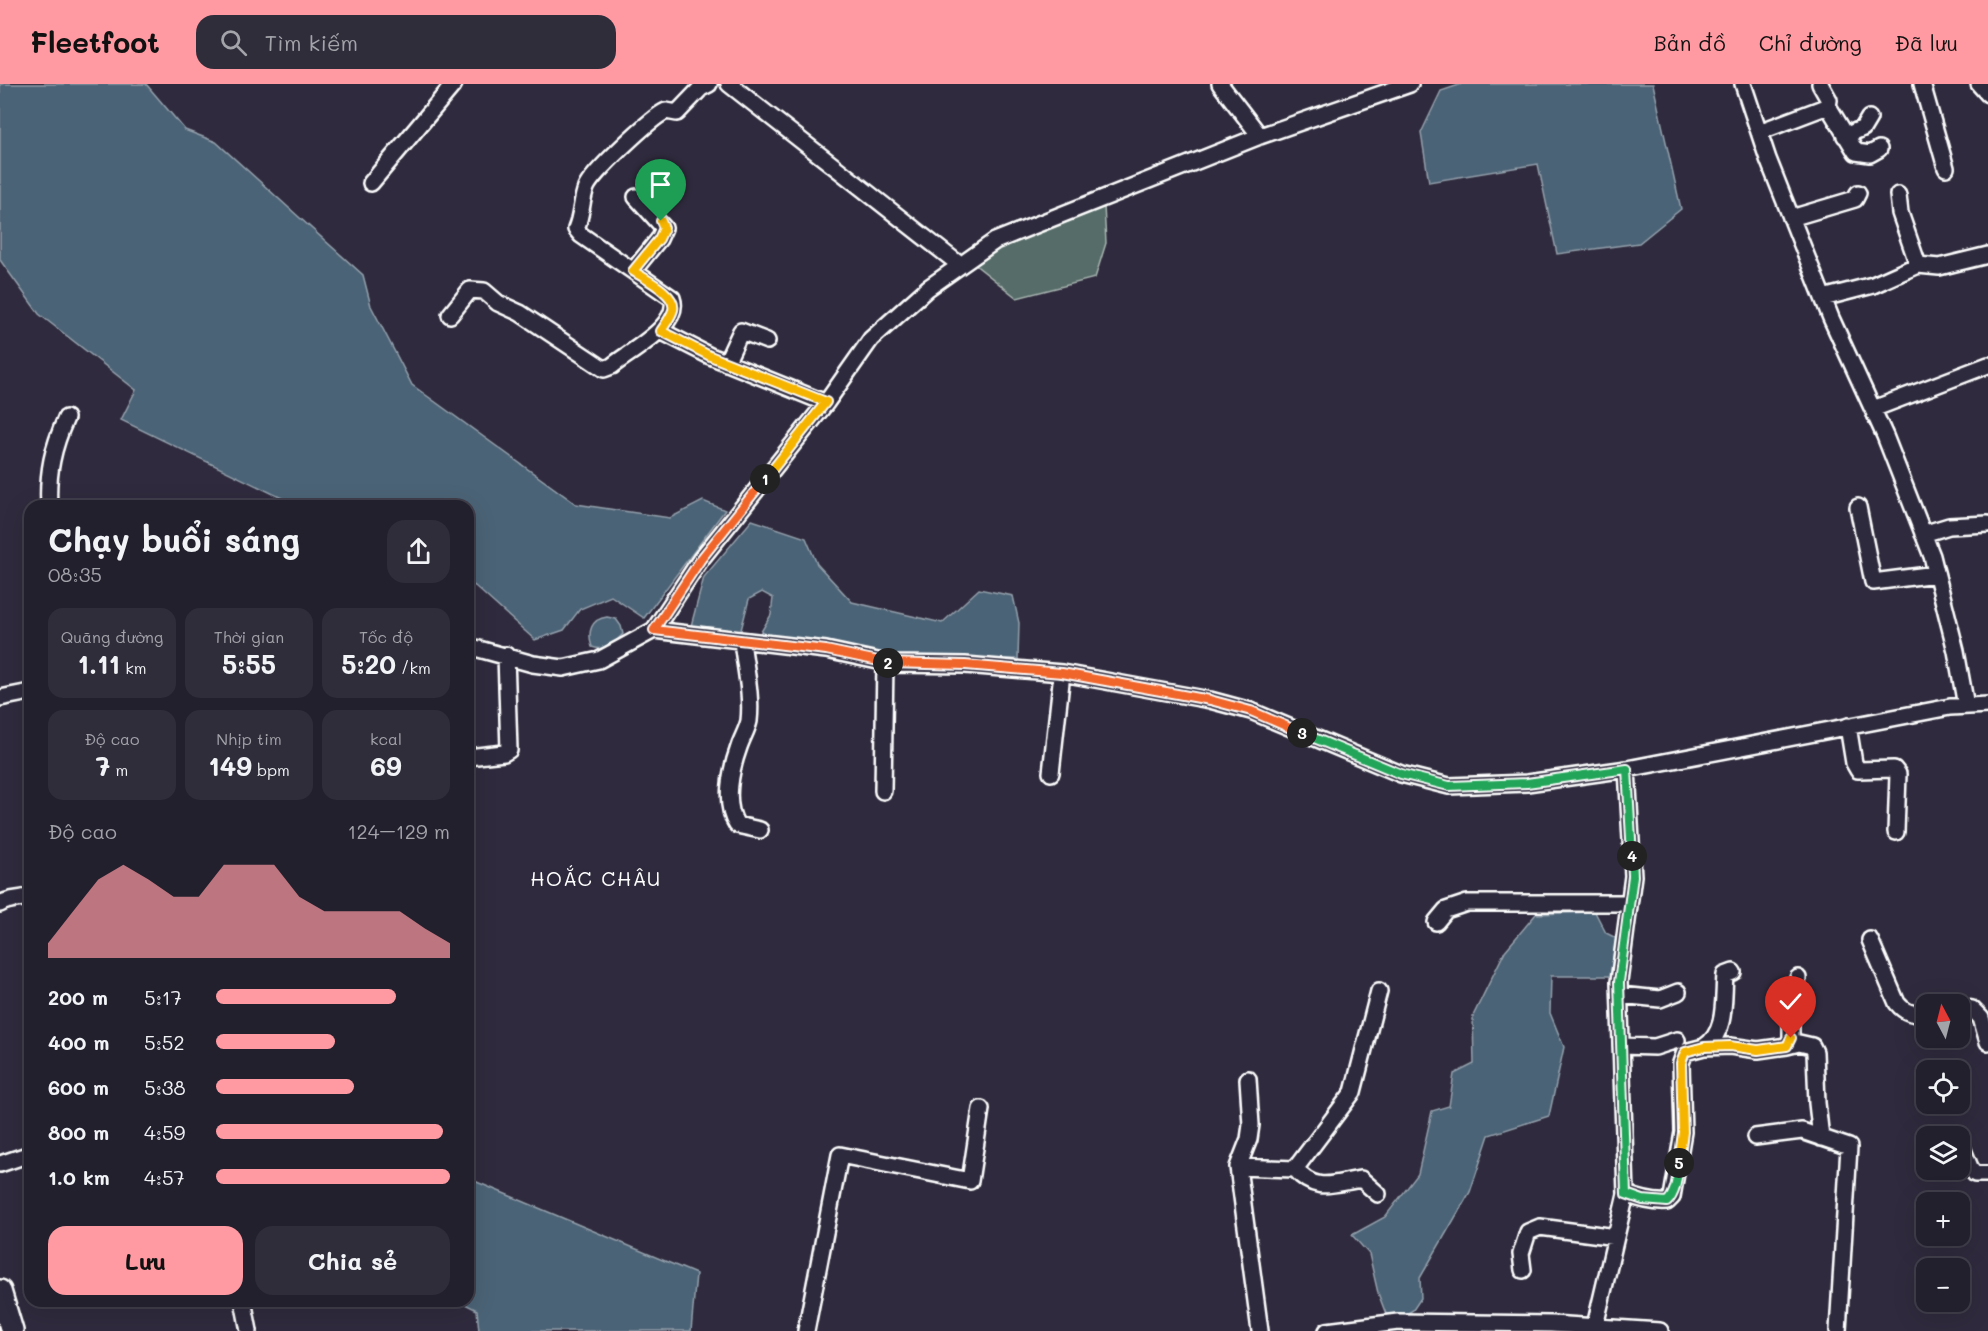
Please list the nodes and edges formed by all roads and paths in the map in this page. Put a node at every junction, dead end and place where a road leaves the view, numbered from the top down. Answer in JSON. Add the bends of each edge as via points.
{"nodes":[{"id":1,"x":454,"y":84,"type":"edge"},
{"id":2,"x":709,"y":84,"type":"edge"},
{"id":3,"x":729,"y":84,"type":"edge"},
{"id":4,"x":1220,"y":84,"type":"edge"},
{"id":5,"x":1410,"y":84,"type":"edge"},
{"id":6,"x":1743,"y":84,"type":"edge"},
{"id":7,"x":1821,"y":84,"type":"edge"},
{"id":8,"x":1922,"y":84,"type":"edge"},
{"id":9,"x":1979,"y":84,"type":"edge"},
{"id":10,"x":1988,"y":93,"type":"edge"},
{"id":11,"x":1828,"y":106,"type":"junction"},
{"id":12,"x":1869,"y":118,"type":"dead end"},
{"id":13,"x":1759,"y":132,"type":"junction"},
{"id":14,"x":1260,"y":136,"type":"junction"},
{"id":15,"x":1845,"y":136,"type":"junction"},
{"id":16,"x":1880,"y":149,"type":"dead end"},
{"id":17,"x":1946,"y":168,"type":"dead end"},
{"id":18,"x":371,"y":183,"type":"dead end"},
{"id":19,"x":1858,"y":193,"type":"dead end"},
{"id":20,"x":1898,"y":195,"type":"dead end"},
{"id":21,"x":636,"y":196,"type":"dead end"},
{"id":22,"x":1791,"y":218,"type":"junction"},
{"id":23,"x":1988,"y":255,"type":"edge"},
{"id":24,"x":960,"y":265,"type":"junction"},
{"id":25,"x":1918,"y":265,"type":"junction"},
{"id":26,"x":633,"y":271,"type":"junction"},
{"id":27,"x":1823,"y":298,"type":"junction"},
{"id":28,"x":450,"y":315,"type":"dead end"},
{"id":29,"x":661,"y":331,"type":"junction"},
{"id":30,"x":767,"y":341,"type":"dead end"},
{"id":31,"x":726,"y":363,"type":"junction"},
{"id":32,"x":1988,"y":365,"type":"edge"},
{"id":33,"x":826,"y":402,"type":"junction"},
{"id":34,"x":1873,"y":409,"type":"junction"},
{"id":35,"x":66,"y":418,"type":"dead end"},
{"id":36,"x":49,"y":500,"type":"edge"},
{"id":37,"x":1858,"y":507,"type":"dead end"},
{"id":38,"x":1988,"y":524,"type":"edge"},
{"id":39,"x":1923,"y":534,"type":"junction"},
{"id":40,"x":1936,"y":574,"type":"junction"},
{"id":41,"x":654,"y":630,"type":"junction"},
{"id":42,"x":742,"y":641,"type":"junction"},
{"id":43,"x":474,"y":647,"type":"edge"},
{"id":44,"x":506,"y":655,"type":"junction"},
{"id":45,"x":885,"y":663,"type":"junction"},
{"id":46,"x":1062,"y":673,"type":"junction"},
{"id":47,"x":24,"y":693,"type":"edge"},
{"id":48,"x":0,"y":698,"type":"edge"},
{"id":49,"x":1988,"y":705,"type":"edge"},
{"id":50,"x":1966,"y":706,"type":"junction"},
{"id":51,"x":1848,"y":726,"type":"junction"},
{"id":52,"x":474,"y":756,"type":"edge"},
{"id":53,"x":1627,"y":769,"type":"junction"},
{"id":54,"x":1051,"y":773,"type":"dead end"},
{"id":55,"x":883,"y":791,"type":"dead end"},
{"id":56,"x":760,"y":830,"type":"dead end"},
{"id":57,"x":1896,"y":832,"type":"dead end"},
{"id":58,"x":24,"y":897,"type":"edge"},
{"id":59,"x":1629,"y":903,"type":"junction"},
{"id":60,"x":0,"y":904,"type":"edge"},
{"id":61,"x":1436,"y":922,"type":"dead end"},
{"id":62,"x":1870,"y":940,"type":"dead end"},
{"id":63,"x":1733,"y":972,"type":"dead end"},
{"id":64,"x":1798,"y":978,"type":"dead end"},
{"id":65,"x":1379,"y":991,"type":"dead end"},
{"id":66,"x":1678,"y":992,"type":"dead end"},
{"id":67,"x":1620,"y":995,"type":"junction"},
{"id":68,"x":1970,"y":1009,"type":"edge"},
{"id":69,"x":1916,"y":1013,"type":"edge"},
{"id":70,"x":1987,"y":1038,"type":"edge"},
{"id":71,"x":1677,"y":1040,"type":"dead end"},
{"id":72,"x":1621,"y":1046,"type":"junction"},
{"id":73,"x":1787,"y":1046,"type":"junction"},
{"id":74,"x":1704,"y":1047,"type":"junction"},
{"id":75,"x":1248,"y":1079,"type":"dead end"},
{"id":76,"x":981,"y":1109,"type":"dead end"},
{"id":77,"x":1755,"y":1137,"type":"dead end"},
{"id":78,"x":1821,"y":1138,"type":"junction"},
{"id":79,"x":24,"y":1156,"type":"edge"},
{"id":80,"x":0,"y":1164,"type":"edge"},
{"id":81,"x":1238,"y":1167,"type":"junction"},
{"id":82,"x":1970,"y":1167,"type":"edge"},
{"id":83,"x":1295,"y":1169,"type":"junction"},
{"id":84,"x":1988,"y":1174,"type":"edge"},
{"id":85,"x":1378,"y":1194,"type":"dead end"},
{"id":86,"x":1626,"y":1194,"type":"junction"},
{"id":87,"x":1616,"y":1237,"type":"junction"},
{"id":88,"x":1522,"y":1270,"type":"dead end"},
{"id":89,"x":0,"y":1291,"type":"edge"},
{"id":90,"x":244,"y":1307,"type":"edge"},
{"id":91,"x":1595,"y":1326,"type":"junction"},
{"id":92,"x":12,"y":1331,"type":"edge"},
{"id":93,"x":249,"y":1331,"type":"edge"},
{"id":94,"x":806,"y":1331,"type":"edge"},
{"id":95,"x":1260,"y":1331,"type":"edge"},
{"id":96,"x":1327,"y":1331,"type":"edge"},
{"id":97,"x":1660,"y":1331,"type":"edge"},
{"id":98,"x":1838,"y":1331,"type":"edge"}],
"edges":[{"from":1,"to":18,"type":"street"},
{"from":2,"to":26,"type":"street","via":[[677,113],[662,113],[641,129],[585,188],[577,231]]},
{"from":3,"to":24,"type":"street"},
{"from":4,"to":14,"type":"street"},
{"from":5,"to":14,"type":"street"},
{"from":6,"to":13,"type":"street"},
{"from":7,"to":11,"type":"street"},
{"from":8,"to":17,"type":"street"},
{"from":9,"to":10,"type":"street"},
{"from":11,"to":13,"type":"street"},
{"from":11,"to":15,"type":"street"},
{"from":12,"to":15,"type":"street","via":[[1863,128]]},
{"from":13,"to":22,"type":"street"},
{"from":14,"to":24,"type":"street","via":[[994,241]]},
{"from":15,"to":16,"type":"street","via":[[1856,152],[1870,154]]},
{"from":19,"to":22,"type":"street","via":[[1855,199]]},
{"from":20,"to":25,"type":"street","via":[[1900,213]]},
{"from":21,"to":26,"type":"street","via":[[664,228]]},
{"from":22,"to":27,"type":"street"},
{"from":23,"to":25,"type":"street","via":[[1939,267]]},
{"from":24,"to":33,"type":"street","via":[[871,339]]},
{"from":25,"to":27,"type":"street","via":[[1873,285]]},
{"from":26,"to":29,"type":"street","via":[[672,298],[673,312]]},
{"from":27,"to":34,"type":"street"},
{"from":28,"to":29,"type":"street","via":[[470,290],[484,291],[604,369]]},
{"from":29,"to":31,"type":"street"},
{"from":30,"to":31,"type":"street","via":[[741,331]]},
{"from":31,"to":33,"type":"street"},
{"from":32,"to":34,"type":"street"},
{"from":33,"to":41,"type":"street","via":[[701,559]]},
{"from":34,"to":39,"type":"street"},
{"from":35,"to":36,"type":"street","via":[[50,462]]},
{"from":37,"to":40,"type":"street","via":[[1873,582]]},
{"from":38,"to":39,"type":"street","via":[[1949,526]]},
{"from":39,"to":40,"type":"street"},
{"from":40,"to":50,"type":"street"},
{"from":41,"to":42,"type":"street"},
{"from":41,"to":44,"type":"street","via":[[599,660],[563,668]]},
{"from":42,"to":45,"type":"street","via":[[826,650]]},
{"from":42,"to":56,"type":"street","via":[[750,704],[748,722],[733,763],[730,807],[737,825]]},
{"from":43,"to":44,"type":"street"},
{"from":44,"to":52,"type":"street","via":[[508,752]]},
{"from":45,"to":46,"type":"street"},
{"from":45,"to":55,"type":"street"},
{"from":46,"to":53,"type":"street","via":[[1251,711],[1401,774],[1449,786],[1527,783]]},
{"from":46,"to":54,"type":"street"},
{"from":47,"to":48,"type":"street"},
{"from":49,"to":50,"type":"street"},
{"from":50,"to":51,"type":"street"},
{"from":51,"to":53,"type":"street"},
{"from":51,"to":57,"type":"street","via":[[1858,770],[1894,769],[1898,774]]},
{"from":53,"to":59,"type":"street","via":[[1633,876]]},
{"from":58,"to":60,"type":"street"},
{"from":59,"to":61,"type":"street","via":[[1467,903],[1446,910]]},
{"from":59,"to":67,"type":"street"},
{"from":62,"to":69,"type":"street","via":[[1897,1003],[1903,1010]]},
{"from":63,"to":74,"type":"street","via":[[1725,975],[1721,1026],[1714,1041]]},
{"from":64,"to":73,"type":"street"},
{"from":65,"to":83,"type":"street","via":[[1353,1092]]},
{"from":66,"to":67,"type":"street","via":[[1660,999]]},
{"from":67,"to":72,"type":"street"},
{"from":68,"to":70,"type":"street","via":[[1981,1018]]},
{"from":71,"to":72,"type":"street","via":[[1655,1047]]},
{"from":72,"to":86,"type":"street"},
{"from":73,"to":74,"type":"street","via":[[1758,1050]]},
{"from":73,"to":78,"type":"street","via":[[1799,1043],[1812,1046],[1815,1052]]},
{"from":74,"to":86,"type":"street","via":[[1685,1052],[1681,1063],[1683,1132],[1672,1197],[1660,1202]]},
{"from":75,"to":81,"type":"street","via":[[1251,1125]]},
{"from":76,"to":94,"type":"street","via":[[970,1180],[840,1155]]},
{"from":77,"to":78,"type":"street","via":[[1802,1131]]},
{"from":78,"to":98,"type":"street","via":[[1849,1147]]},
{"from":79,"to":80,"type":"street"},
{"from":81,"to":83,"type":"street"},
{"from":81,"to":95,"type":"street"},
{"from":82,"to":84,"type":"street","via":[[1976,1174]]},
{"from":83,"to":85,"type":"street","via":[[1304,1179],[1330,1186],[1360,1179]]},
{"from":86,"to":87,"type":"street"},
{"from":87,"to":88,"type":"street","via":[[1540,1227],[1528,1232],[1521,1254]]},
{"from":87,"to":91,"type":"street"},
{"from":89,"to":92,"type":"main road"},
{"from":90,"to":93,"type":"street"},
{"from":91,"to":96,"type":"street","via":[[1398,1322]]},
{"from":91,"to":97,"type":"street"}]}
